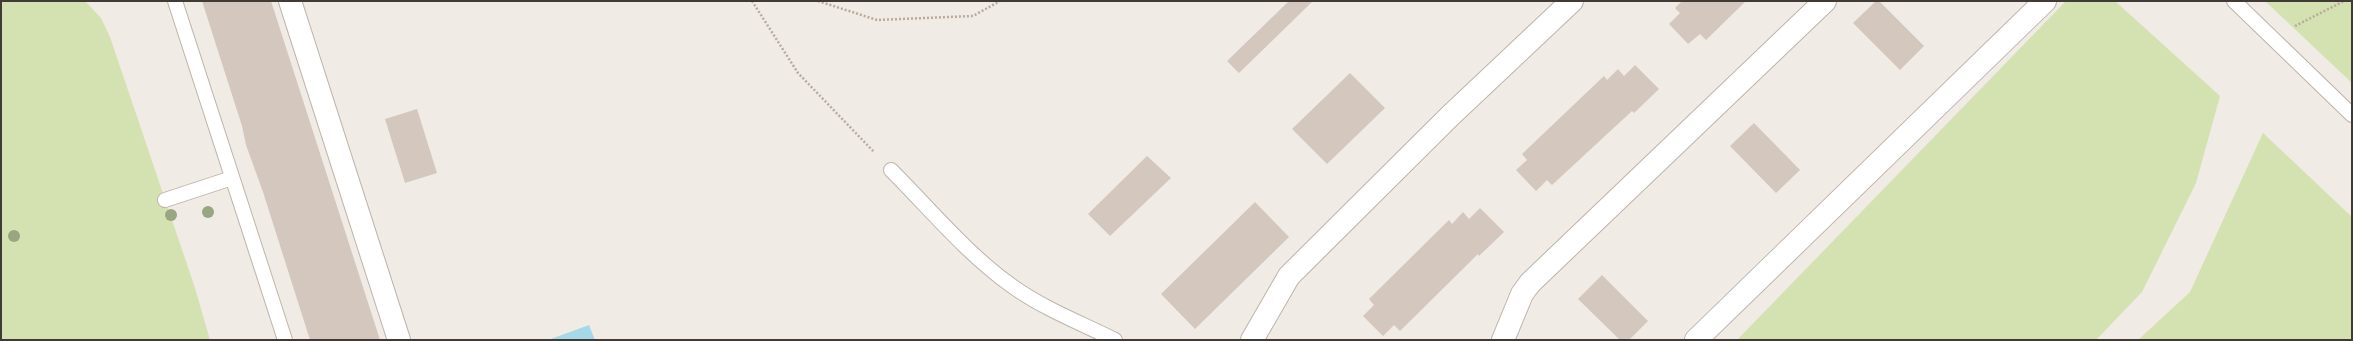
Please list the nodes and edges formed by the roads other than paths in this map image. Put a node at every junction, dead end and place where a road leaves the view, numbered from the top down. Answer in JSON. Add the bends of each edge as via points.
{"nodes":[{"id":1,"x":175,"y":1,"type":"edge"},
{"id":2,"x":290,"y":1,"type":"edge"},
{"id":3,"x":1572,"y":1,"type":"edge"},
{"id":4,"x":1825,"y":1,"type":"edge"},
{"id":5,"x":2045,"y":1,"type":"edge"},
{"id":6,"x":2234,"y":1,"type":"edge"},
{"id":7,"x":2352,"y":115,"type":"edge"},
{"id":8,"x":891,"y":170,"type":"road end"},
{"id":9,"x":232,"y":178,"type":"junction"},
{"id":10,"x":165,"y":200,"type":"dead end"},
{"id":11,"x":285,"y":340,"type":"edge"},
{"id":12,"x":398,"y":340,"type":"edge"},
{"id":13,"x":1115,"y":340,"type":"edge"},
{"id":14,"x":1252,"y":340,"type":"edge"},
{"id":15,"x":1503,"y":340,"type":"edge"},
{"id":16,"x":1696,"y":340,"type":"edge"}],
"edges":[{"from":1,"to":9,"type":"lane"},
{"from":2,"to":12,"type":"street"},
{"from":3,"to":14,"type":"street","via":[[1450,116],[1289,276]]},
{"from":4,"to":15,"type":"street","via":[[1530,283],[1522,294]]},
{"from":5,"to":16,"type":"street"},
{"from":6,"to":7,"type":"lane"},
{"from":8,"to":13,"type":"lane","via":[[981,261],[1012,286],[1042,305]]},
{"from":9,"to":10,"type":"lane"},
{"from":9,"to":11,"type":"lane"}]}
